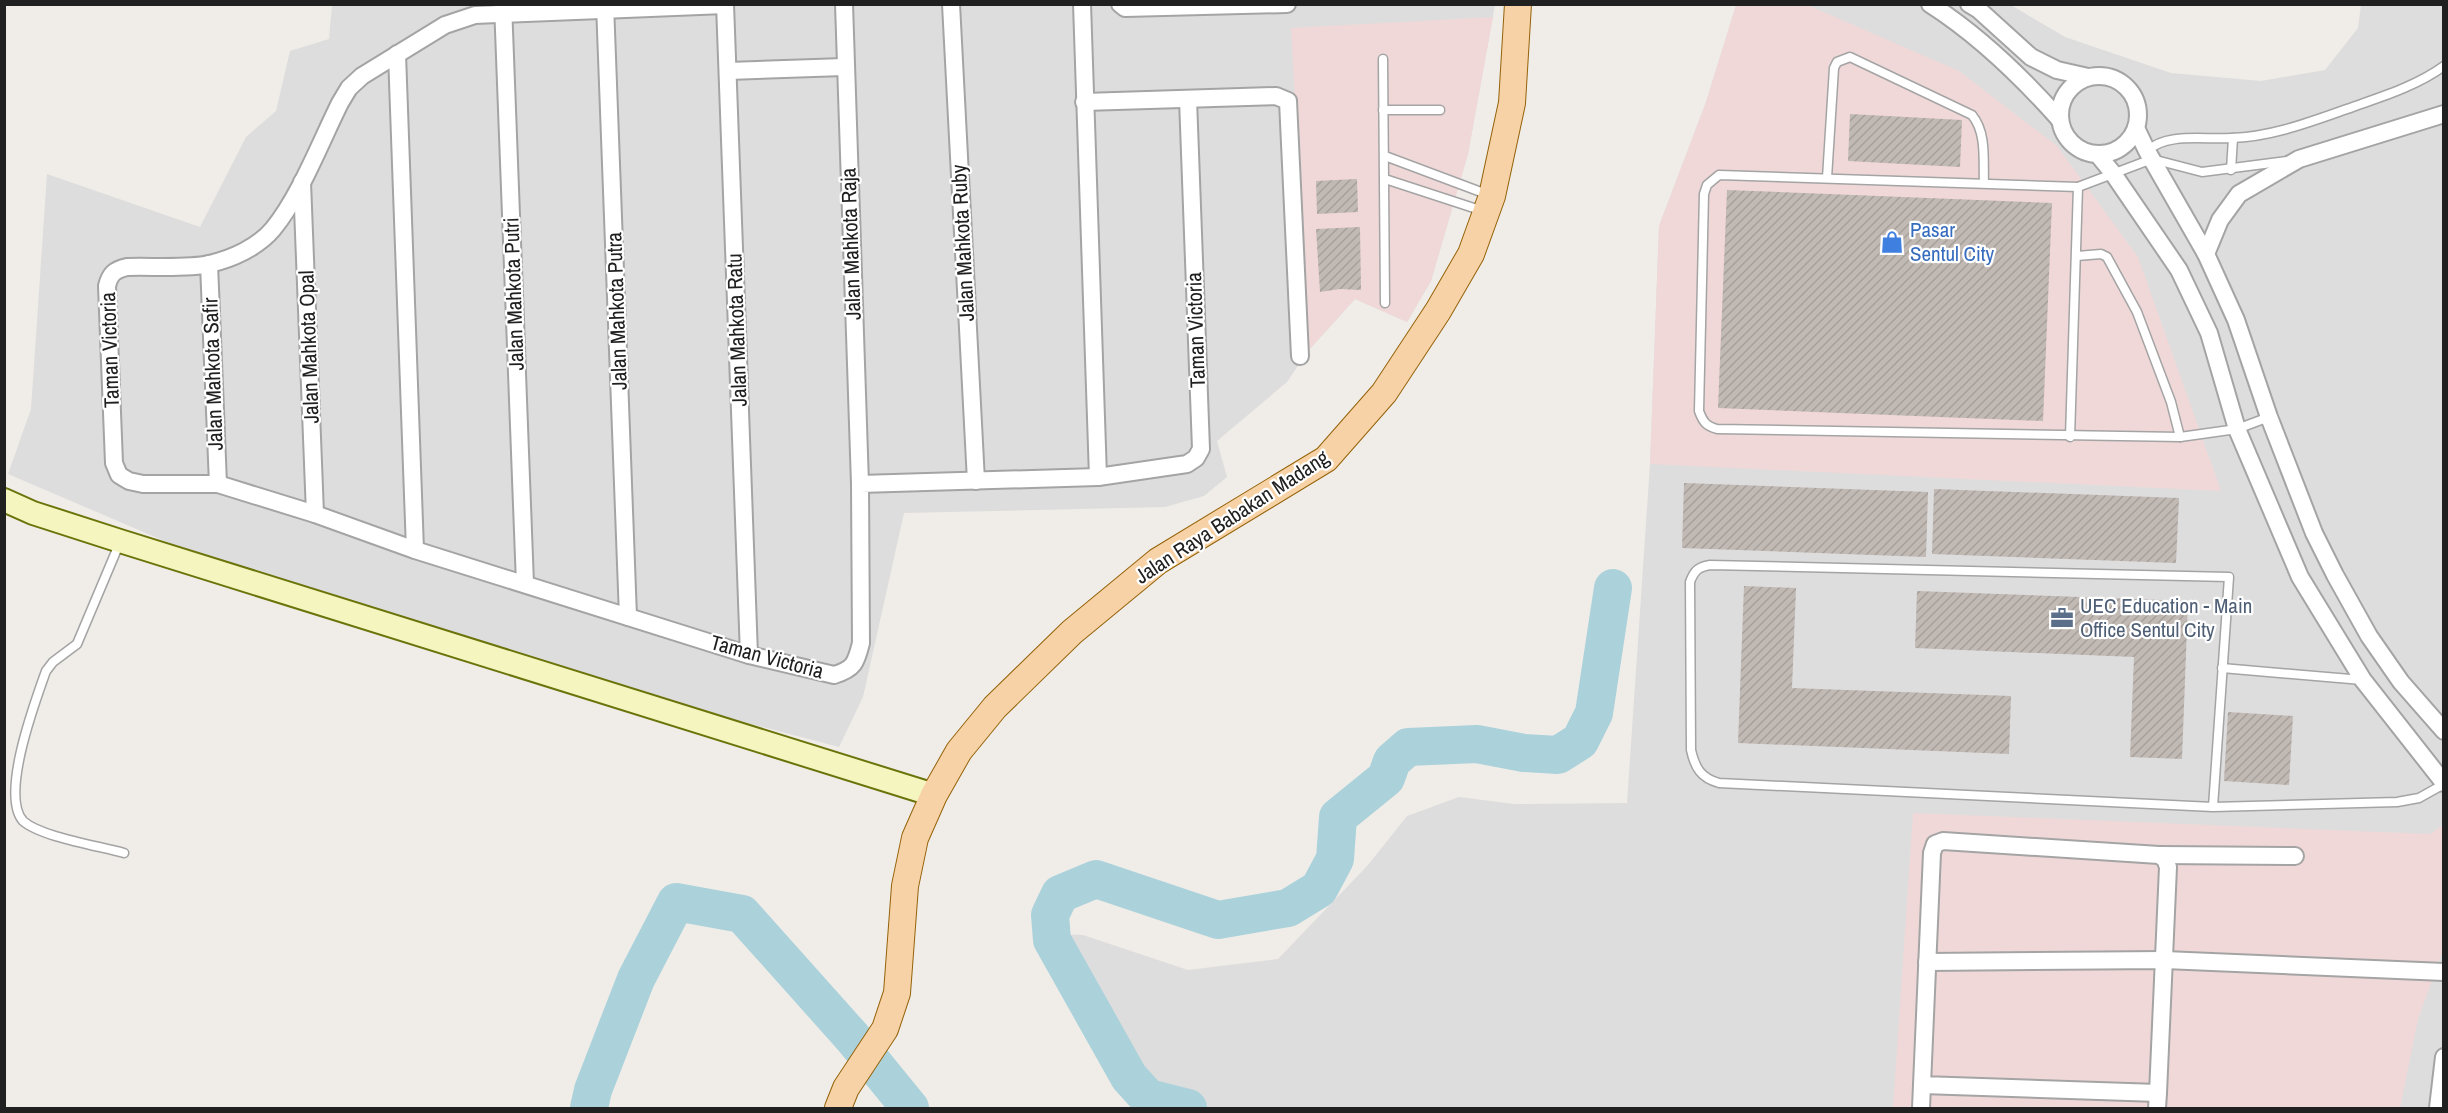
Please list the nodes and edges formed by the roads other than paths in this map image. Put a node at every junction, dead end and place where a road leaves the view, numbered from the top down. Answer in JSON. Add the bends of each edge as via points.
{"nodes":[{"id":1,"x":844,"y":4,"type":"edge"},
{"id":2,"x":951,"y":4,"type":"edge"},
{"id":3,"x":1082,"y":4,"type":"edge"},
{"id":4,"x":1120,"y":4,"type":"edge"},
{"id":5,"x":1287,"y":4,"type":"edge"},
{"id":6,"x":1518,"y":4,"type":"edge"},
{"id":7,"x":1930,"y":4,"type":"edge"},
{"id":8,"x":1969,"y":4,"type":"edge"},
{"id":9,"x":725,"y":5,"type":"edge"},
{"id":10,"x":1223,"y":5,"type":"edge"},
{"id":11,"x":605,"y":7,"type":"edge"},
{"id":12,"x":503,"y":9,"type":"edge"},
{"id":13,"x":397,"y":54,"type":"junction"},
{"id":14,"x":1383,"y":59,"type":"dead end"},
{"id":15,"x":2444,"y":66,"type":"edge"},
{"id":16,"x":844,"y":67,"type":"junction"},
{"id":17,"x":728,"y":71,"type":"junction"},
{"id":18,"x":2088,"y":77,"type":"junction"},
{"id":19,"x":1188,"y":99,"type":"junction"},
{"id":20,"x":1084,"y":102,"type":"junction"},
{"id":21,"x":1383,"y":110,"type":"junction"},
{"id":22,"x":1440,"y":110,"type":"dead end"},
{"id":23,"x":2444,"y":114,"type":"edge"},
{"id":24,"x":2060,"y":120,"type":"junction"},
{"id":25,"x":2136,"y":129,"type":"junction"},
{"id":26,"x":2233,"y":138,"type":"junction"},
{"id":27,"x":2098,"y":155,"type":"junction"},
{"id":28,"x":2149,"y":155,"type":"junction"},
{"id":29,"x":1385,"y":156,"type":"junction"},
{"id":30,"x":2299,"y":159,"type":"junction"},
{"id":31,"x":2231,"y":170,"type":"junction"},
{"id":32,"x":2112,"y":172,"type":"junction"},
{"id":33,"x":1827,"y":178,"type":"junction"},
{"id":34,"x":1385,"y":179,"type":"junction"},
{"id":35,"x":302,"y":181,"type":"junction"},
{"id":36,"x":1984,"y":183,"type":"junction"},
{"id":37,"x":2078,"y":187,"type":"junction"},
{"id":38,"x":1489,"y":204,"type":"junction"},
{"id":39,"x":2206,"y":254,"type":"junction"},
{"id":40,"x":2077,"y":256,"type":"junction"},
{"id":41,"x":208,"y":264,"type":"junction"},
{"id":42,"x":1385,"y":303,"type":"dead end"},
{"id":43,"x":1300,"y":356,"type":"dead end"},
{"id":44,"x":2269,"y":417,"type":"junction"},
{"id":45,"x":2237,"y":429,"type":"junction"},
{"id":46,"x":2070,"y":436,"type":"junction"},
{"id":47,"x":2180,"y":437,"type":"junction"},
{"id":48,"x":1098,"y":477,"type":"junction"},
{"id":49,"x":976,"y":481,"type":"junction"},
{"id":50,"x":218,"y":484,"type":"junction"},
{"id":51,"x":860,"y":484,"type":"junction"},
{"id":52,"x":4,"y":500,"type":"edge"},
{"id":53,"x":315,"y":514,"type":"junction"},
{"id":54,"x":120,"y":541,"type":"junction"},
{"id":55,"x":415,"y":550,"type":"junction"},
{"id":56,"x":525,"y":584,"type":"junction"},
{"id":57,"x":628,"y":617,"type":"junction"},
{"id":58,"x":749,"y":655,"type":"junction"},
{"id":59,"x":2222,"y":668,"type":"junction"},
{"id":60,"x":2363,"y":680,"type":"junction"},
{"id":61,"x":2444,"y":731,"type":"edge"},
{"id":62,"x":2444,"y":784,"type":"edge"},
{"id":63,"x":934,"y":795,"type":"junction"},
{"id":64,"x":2212,"y":807,"type":"junction"},
{"id":65,"x":124,"y":853,"type":"dead end"},
{"id":66,"x":2159,"y":855,"type":"junction"},
{"id":67,"x":2295,"y":856,"type":"dead end"},
{"id":68,"x":2165,"y":960,"type":"junction"},
{"id":69,"x":1927,"y":962,"type":"junction"},
{"id":70,"x":2444,"y":972,"type":"edge"},
{"id":71,"x":2444,"y":1057,"type":"edge"},
{"id":72,"x":1922,"y":1085,"type":"junction"},
{"id":73,"x":842,"y":1098,"type":"edge"},
{"id":74,"x":2157,"y":1101,"type":"edge"},
{"id":75,"x":1922,"y":1108,"type":"edge"},
{"id":76,"x":2438,"y":1108,"type":"edge"}],
"edges":[{"from":1,"to":16,"type":"street","name":"Jalan Mahkota Raja"},
{"from":2,"to":49,"type":"street","name":"Jalan Mahkota Ruby"},
{"from":3,"to":20,"type":"street"},
{"from":4,"to":10,"type":"street","via":[[1125,8]]},
{"from":5,"to":10,"type":"street"},
{"from":6,"to":38,"type":"main road","name":"Jalan Raya Babakan Madang","via":[[1512,104]]},
{"from":7,"to":24,"type":"street","via":[[1971,32],[2024,79]]},
{"from":8,"to":18,"type":"street","via":[[2031,57],[2057,70]]},
{"from":9,"to":11,"type":"street","name":"Taman Victoria"},
{"from":9,"to":17,"type":"street","name":"Jalan Mahkota Ratu"},
{"from":11,"to":12,"type":"street","name":"Taman Victoria"},
{"from":11,"to":57,"type":"street","name":"Jalan Mahkota Putra"},
{"from":12,"to":13,"type":"street","name":"Taman Victoria","via":[[457,20]]},
{"from":12,"to":56,"type":"street","name":"Jalan Mahkota Putri"},
{"from":13,"to":35,"type":"street","name":"Taman Victoria","via":[[350,88]]},
{"from":13,"to":55,"type":"street"},
{"from":14,"to":21,"type":"lane"},
{"from":15,"to":26,"type":"lane","via":[[2399,91],[2327,116]]},
{"from":16,"to":17,"type":"street"},
{"from":16,"to":51,"type":"street","name":"Jalan Mahkota Raja"},
{"from":17,"to":58,"type":"street","name":"Jalan Mahkota Ratu"},
{"from":18,"to":24,"type":"street","via":[[2068,91]]},
{"from":18,"to":25,"type":"street","via":[[2112,78],[2127,88],[2137,104]]},
{"from":19,"to":20,"type":"street"},
{"from":19,"to":43,"type":"street","via":[[1276,96],[1288,101]]},
{"from":19,"to":48,"type":"street","name":"Taman Victoria","via":[[1200,449],[1196,459],[1187,464]]},
{"from":20,"to":48,"type":"street"},
{"from":21,"to":22,"type":"lane"},
{"from":21,"to":29,"type":"lane"},
{"from":23,"to":30,"type":"street"},
{"from":24,"to":27,"type":"street","via":[[2066,137],[2075,147]]},
{"from":25,"to":27,"type":"street","via":[[2121,148]]},
{"from":25,"to":28,"type":"street"},
{"from":26,"to":28,"type":"lane","via":[[2164,141],[2156,143]]},
{"from":26,"to":31,"type":"lane"},
{"from":27,"to":32,"type":"street"},
{"from":28,"to":31,"type":"lane","via":[[2202,172]]},
{"from":28,"to":32,"type":"lane"},
{"from":28,"to":39,"type":"street"},
{"from":29,"to":34,"type":"lane"},
{"from":29,"to":38,"type":"lane"},
{"from":30,"to":31,"type":"lane"},
{"from":30,"to":39,"type":"street","via":[[2239,194],[2220,220]]},
{"from":32,"to":37,"type":"lane"},
{"from":32,"to":45,"type":"street","via":[[2179,270],[2209,333]]},
{"from":33,"to":36,"type":"lane"},
{"from":33,"to":36,"type":"lane","via":[[1834,68],[1837,62],[1850,57],[1972,115],[1983,140]]},
{"from":33,"to":46,"type":"lane","via":[[1719,175],[1707,185],[1700,411],[1707,426]]},
{"from":34,"to":38,"type":"lane"},
{"from":34,"to":42,"type":"lane"},
{"from":35,"to":41,"type":"street","name":"Taman Victoria","via":[[273,230],[240,253]]},
{"from":35,"to":53,"type":"street","name":"Jalan Mahkota Opal"},
{"from":36,"to":37,"type":"lane"},
{"from":37,"to":40,"type":"lane"},
{"from":38,"to":63,"type":"main road","name":"Jalan Raya Babakan Madang","via":[[1471,254],[1438,311],[1384,393],[1326,459],[1158,561],[1072,632],[995,707],[959,751]]},
{"from":39,"to":44,"type":"street","via":[[2235,320]]},
{"from":40,"to":46,"type":"lane"},
{"from":40,"to":47,"type":"lane","via":[[2107,257],[2137,312]]},
{"from":41,"to":50,"type":"street","name":"Jalan Mahkota Safir"},
{"from":41,"to":50,"type":"street","name":"Taman Victoria","via":[[127,267],[116,269],[110,276],[107,286],[114,463],[119,475],[143,484]]},
{"from":44,"to":45,"type":"lane"},
{"from":44,"to":61,"type":"street","via":[[2314,533],[2340,585],[2401,682]]},
{"from":45,"to":47,"type":"lane"},
{"from":45,"to":60,"type":"street","via":[[2300,577]]},
{"from":46,"to":47,"type":"lane"},
{"from":48,"to":49,"type":"street","name":"Taman Victoria"},
{"from":49,"to":51,"type":"street","name":"Taman Victoria"},
{"from":50,"to":53,"type":"street","name":"Taman Victoria"},
{"from":51,"to":58,"type":"street","name":"Taman Victoria","via":[[861,643],[857,660],[848,671],[834,675]]},
{"from":52,"to":54,"type":"street"},
{"from":53,"to":55,"type":"street","name":"Taman Victoria"},
{"from":54,"to":63,"type":"street"},
{"from":54,"to":65,"type":"lane","via":[[78,644],[46,671],[12,780],[13,803],[22,820],[40,830]]},
{"from":55,"to":56,"type":"street","name":"Taman Victoria"},
{"from":56,"to":57,"type":"street","name":"Taman Victoria"},
{"from":57,"to":58,"type":"street","name":"Taman Victoria"},
{"from":59,"to":60,"type":"lane"},
{"from":59,"to":64,"type":"lane"},
{"from":59,"to":64,"type":"lane","via":[[2229,577],[1710,565],[1694,572],[1690,582],[1691,750],[1694,763],[1709,780]]},
{"from":60,"to":62,"type":"street"},
{"from":62,"to":64,"type":"lane","via":[[2419,798],[2397,802]]},
{"from":63,"to":73,"type":"main road","name":"Jalan Raya Babakan Madang","via":[[915,838],[905,886],[897,993],[885,1029]]},
{"from":66,"to":67,"type":"street"},
{"from":66,"to":68,"type":"street","via":[[2168,867]]},
{"from":66,"to":69,"type":"street","via":[[1943,841],[1935,844]]},
{"from":68,"to":69,"type":"street"},
{"from":68,"to":70,"type":"street"},
{"from":68,"to":74,"type":"street"},
{"from":69,"to":72,"type":"street"},
{"from":71,"to":76,"type":"street"},
{"from":72,"to":74,"type":"street"},
{"from":72,"to":75,"type":"street"}]}
